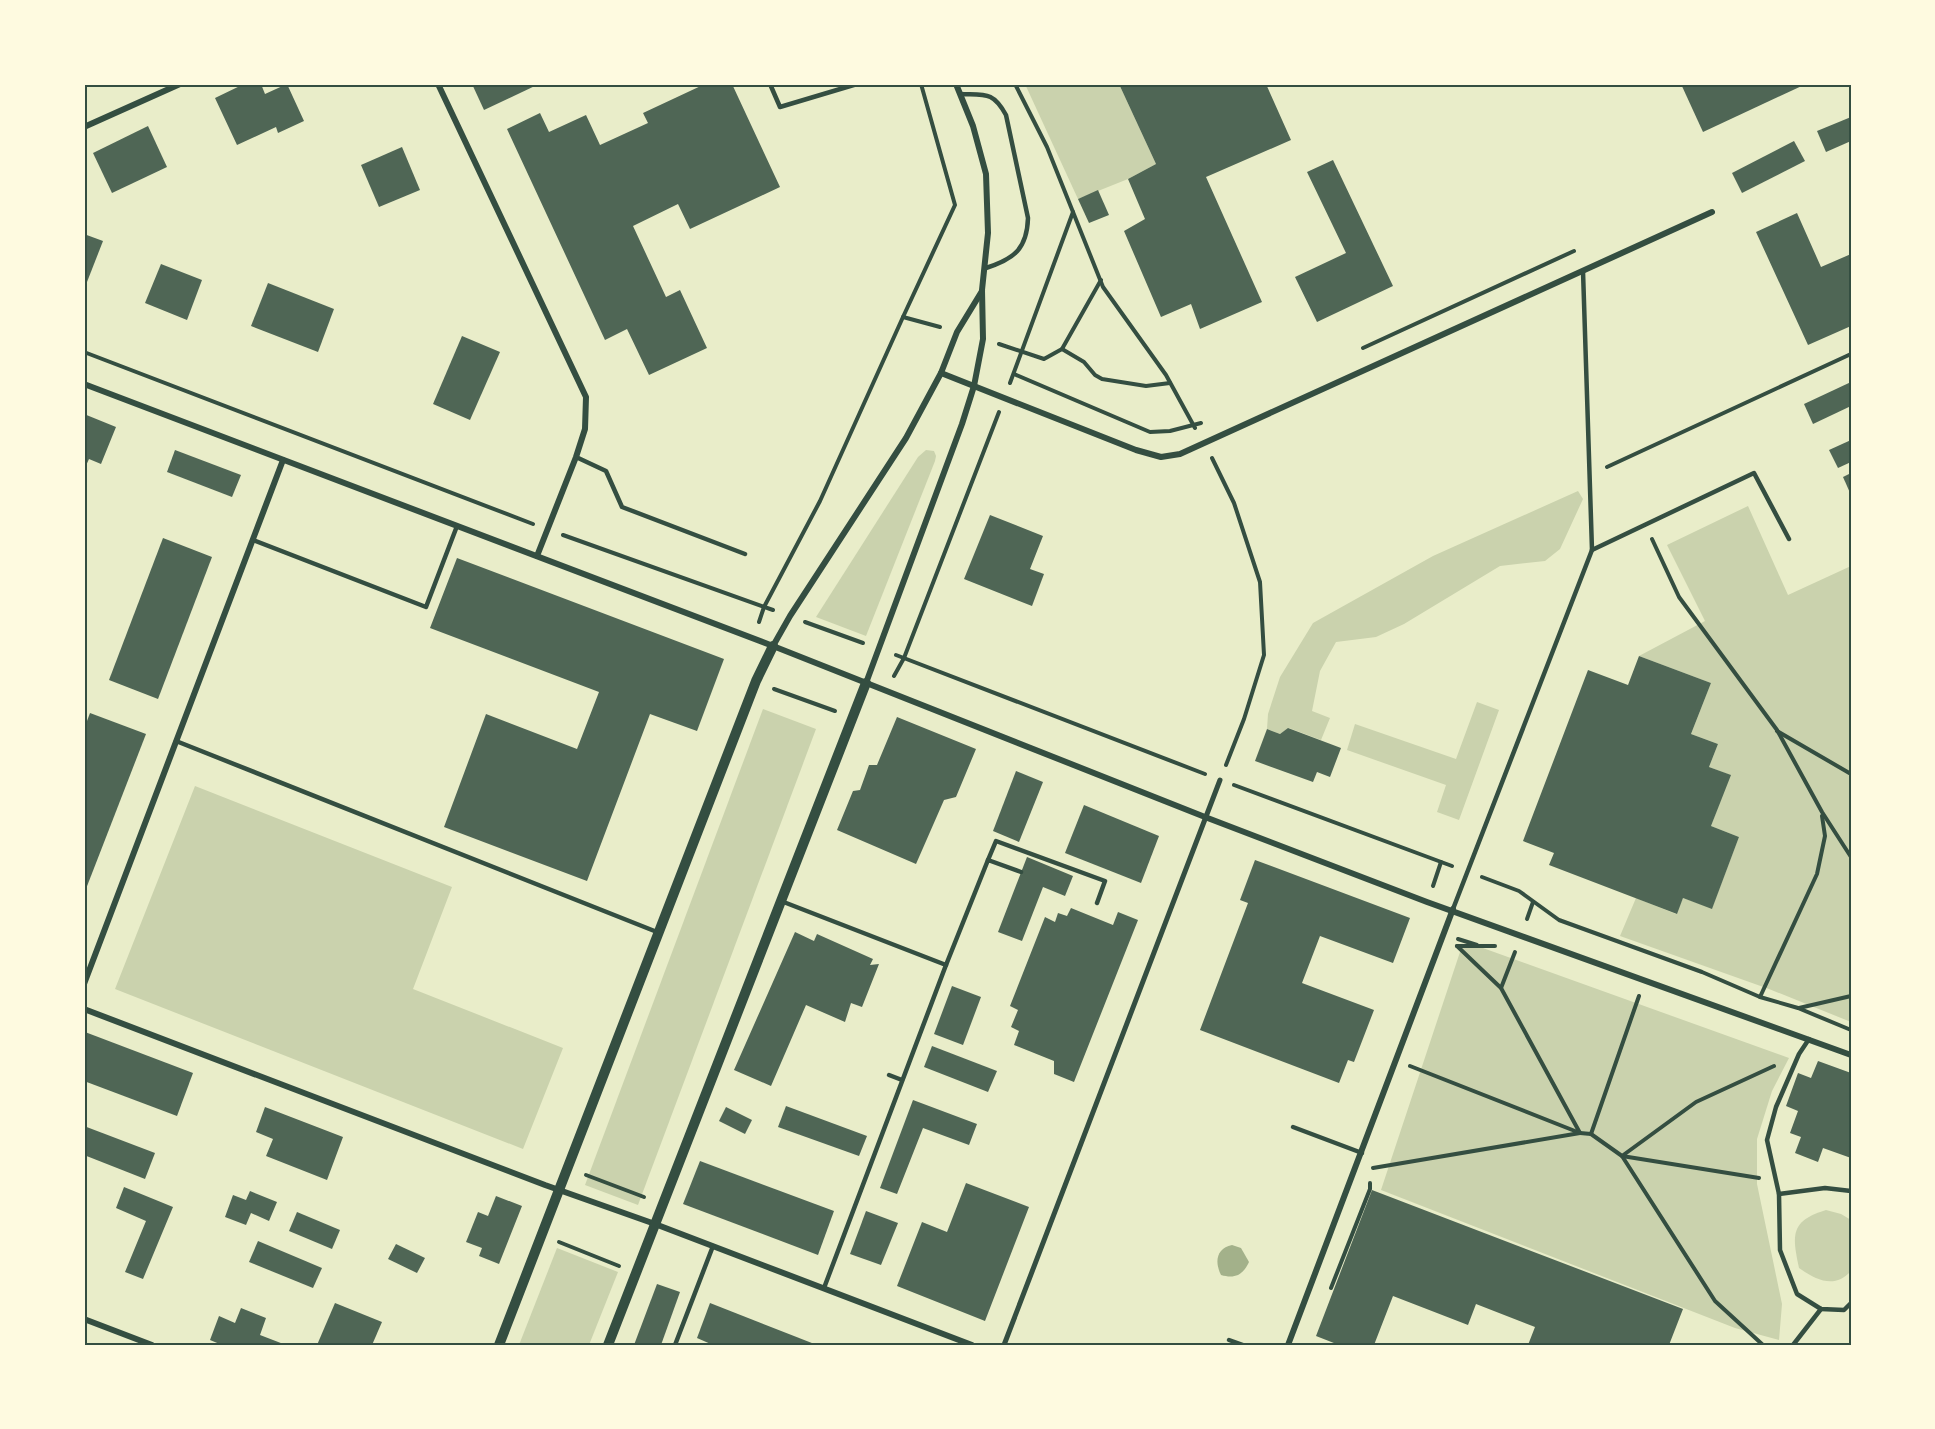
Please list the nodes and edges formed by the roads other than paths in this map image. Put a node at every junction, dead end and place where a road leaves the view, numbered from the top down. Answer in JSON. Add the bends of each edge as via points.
{"nodes":[{"id":1,"x":180,"y":84,"type":"edge"},
{"id":2,"x":438,"y":84,"type":"edge"},
{"id":3,"x":770,"y":84,"type":"edge"},
{"id":4,"x":857,"y":84,"type":"edge"},
{"id":5,"x":956,"y":84,"type":"edge"},
{"id":6,"x":960,"y":94,"type":"junction"},
{"id":7,"x":84,"y":127,"type":"edge"},
{"id":8,"x":1712,"y":212,"type":"dead end"},
{"id":9,"x":986,"y":268,"type":"junction"},
{"id":10,"x":1583,"y":271,"type":"junction"},
{"id":11,"x":982,"y":290,"type":"junction"},
{"id":12,"x":941,"y":373,"type":"junction"},
{"id":13,"x":84,"y":384,"type":"edge"},
{"id":14,"x":974,"y":386,"type":"junction"},
{"id":15,"x":576,"y":457,"type":"junction"},
{"id":16,"x":284,"y":460,"type":"junction"},
{"id":17,"x":457,"y":526,"type":"junction"},
{"id":18,"x":1789,"y":539,"type":"dead end"},
{"id":19,"x":253,"y":540,"type":"junction"},
{"id":20,"x":1592,"y":550,"type":"junction"},
{"id":21,"x":745,"y":554,"type":"dead end"},
{"id":22,"x":537,"y":556,"type":"junction"},
{"id":23,"x":773,"y":646,"type":"junction"},
{"id":24,"x":866,"y":682,"type":"junction"},
{"id":25,"x":177,"y":741,"type":"junction"},
{"id":26,"x":1220,"y":780,"type":"road end"},
{"id":27,"x":1205,"y":817,"type":"junction"},
{"id":28,"x":988,"y":860,"type":"junction"},
{"id":29,"x":1022,"y":872,"type":"dead end"},
{"id":30,"x":781,"y":900,"type":"junction"},
{"id":31,"x":1097,"y":903,"type":"dead end"},
{"id":32,"x":1453,"y":909,"type":"junction"},
{"id":33,"x":657,"y":932,"type":"junction"},
{"id":34,"x":946,"y":965,"type":"junction"},
{"id":35,"x":84,"y":984,"type":"edge"},
{"id":36,"x":84,"y":1009,"type":"edge"},
{"id":37,"x":1809,"y":1039,"type":"junction"},
{"id":38,"x":1851,"y":1055,"type":"edge"},
{"id":39,"x":889,"y":1075,"type":"dead end"},
{"id":40,"x":903,"y":1080,"type":"junction"},
{"id":41,"x":1293,"y":1127,"type":"dead end"},
{"id":42,"x":1362,"y":1153,"type":"junction"},
{"id":43,"x":559,"y":1189,"type":"junction"},
{"id":44,"x":1851,"y":1191,"type":"edge"},
{"id":45,"x":1779,"y":1194,"type":"junction"},
{"id":46,"x":655,"y":1224,"type":"junction"},
{"id":47,"x":713,"y":1246,"type":"junction"},
{"id":48,"x":824,"y":1288,"type":"junction"},
{"id":49,"x":1851,"y":1303,"type":"edge"},
{"id":50,"x":1821,"y":1309,"type":"junction"},
{"id":51,"x":84,"y":1319,"type":"edge"},
{"id":52,"x":1229,"y":1340,"type":"dead end"},
{"id":53,"x":152,"y":1345,"type":"edge"},
{"id":54,"x":500,"y":1345,"type":"edge"},
{"id":55,"x":608,"y":1345,"type":"edge"},
{"id":56,"x":675,"y":1345,"type":"edge"},
{"id":57,"x":972,"y":1345,"type":"edge"},
{"id":58,"x":1004,"y":1345,"type":"edge"},
{"id":59,"x":1243,"y":1345,"type":"edge"},
{"id":60,"x":1288,"y":1345,"type":"edge"},
{"id":61,"x":1793,"y":1345,"type":"edge"}],
"edges":[{"from":1,"to":7,"type":"street"},
{"from":2,"to":15,"type":"street","via":[[586,397],[585,429]]},
{"from":3,"to":4,"type":"lane","via":[[780,106]]},
{"from":5,"to":6,"type":"street"},
{"from":6,"to":9,"type":"street","via":[[986,174]]},
{"from":6,"to":9,"type":"lane","via":[[988,95],[998,100],[1006,115],[1028,218],[1027,235],[1018,250],[1005,262]]},
{"from":8,"to":10,"type":"street"},
{"from":9,"to":11,"type":"street"},
{"from":10,"to":14,"type":"street","via":[[1180,454],[1161,457],[1136,450]]},
{"from":10,"to":20,"type":"lane"},
{"from":11,"to":12,"type":"street","via":[[957,332]]},
{"from":11,"to":14,"type":"street","via":[[983,339]]},
{"from":12,"to":14,"type":"street"},
{"from":12,"to":23,"type":"street","via":[[906,438]]},
{"from":13,"to":16,"type":"street"},
{"from":14,"to":24,"type":"street"},
{"from":15,"to":21,"type":"lane","via":[[606,471],[622,507]]},
{"from":15,"to":22,"type":"street"},
{"from":16,"to":17,"type":"street"},
{"from":16,"to":19,"type":"street"},
{"from":17,"to":19,"type":"lane","via":[[426,607]]},
{"from":17,"to":22,"type":"street"},
{"from":18,"to":20,"type":"lane","via":[[1754,473]]},
{"from":19,"to":25,"type":"street"},
{"from":20,"to":32,"type":"lane"},
{"from":22,"to":23,"type":"street"},
{"from":23,"to":24,"type":"street"},
{"from":23,"to":33,"type":"street"},
{"from":24,"to":27,"type":"street"},
{"from":24,"to":30,"type":"street"},
{"from":25,"to":33,"type":"lane"},
{"from":25,"to":35,"type":"street"},
{"from":26,"to":27,"type":"street"},
{"from":27,"to":32,"type":"street"},
{"from":27,"to":58,"type":"street"},
{"from":28,"to":29,"type":"lane"},
{"from":28,"to":31,"type":"lane","via":[[996,841],[1105,881]]},
{"from":28,"to":34,"type":"lane"},
{"from":30,"to":34,"type":"lane"},
{"from":30,"to":46,"type":"street"},
{"from":32,"to":37,"type":"street"},
{"from":32,"to":42,"type":"street"},
{"from":33,"to":43,"type":"street"},
{"from":34,"to":40,"type":"lane"},
{"from":36,"to":43,"type":"street"},
{"from":37,"to":38,"type":"street"},
{"from":37,"to":45,"type":"lane","via":[[1776,1107],[1767,1140]]},
{"from":39,"to":40,"type":"lane"},
{"from":40,"to":48,"type":"lane"},
{"from":41,"to":42,"type":"lane"},
{"from":42,"to":60,"type":"street"},
{"from":43,"to":46,"type":"street"},
{"from":43,"to":54,"type":"street"},
{"from":44,"to":45,"type":"lane","via":[[1825,1188]]},
{"from":45,"to":50,"type":"lane","via":[[1780,1250],[1797,1294]]},
{"from":46,"to":47,"type":"street"},
{"from":46,"to":55,"type":"street"},
{"from":47,"to":48,"type":"street"},
{"from":47,"to":56,"type":"lane"},
{"from":48,"to":57,"type":"street"},
{"from":49,"to":50,"type":"lane","via":[[1844,1310]]},
{"from":50,"to":61,"type":"lane"},
{"from":51,"to":53,"type":"street"},
{"from":52,"to":59,"type":"lane"}]}
